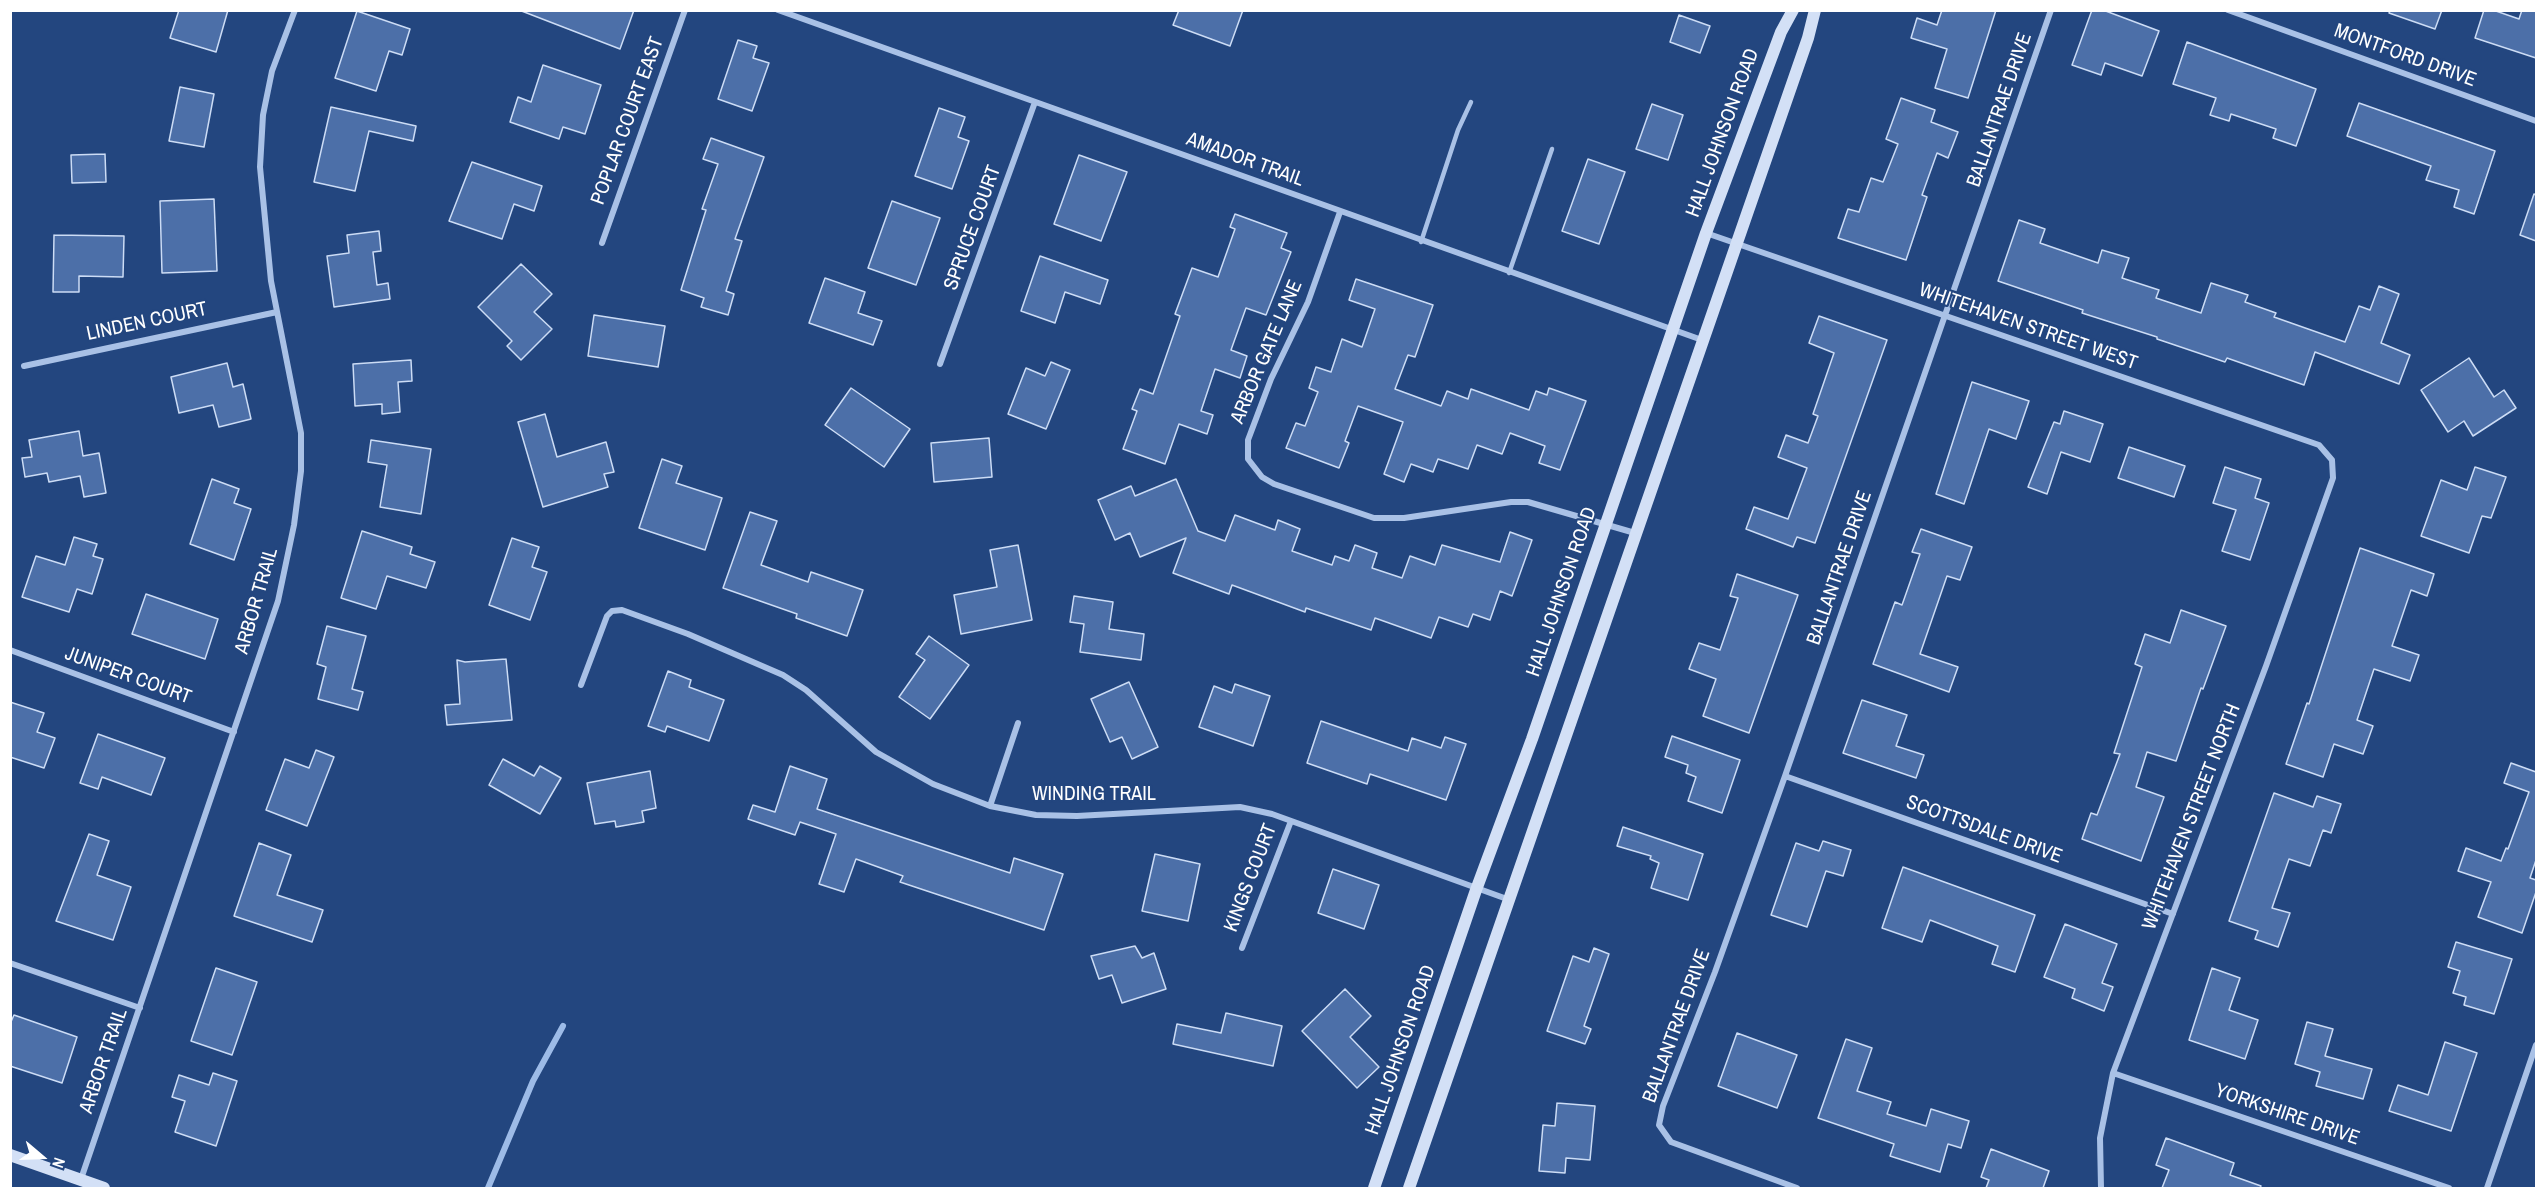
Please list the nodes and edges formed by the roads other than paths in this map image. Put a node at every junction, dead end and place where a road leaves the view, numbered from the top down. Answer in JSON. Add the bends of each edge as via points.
{"nodes":[{"id":1,"x":295,"y":10,"type":"edge"},
{"id":2,"x":685,"y":10,"type":"edge"},
{"id":3,"x":778,"y":10,"type":"edge"},
{"id":4,"x":1793,"y":10,"type":"edge"},
{"id":5,"x":1815,"y":10,"type":"edge"},
{"id":6,"x":2051,"y":10,"type":"edge"},
{"id":7,"x":2228,"y":10,"type":"edge"},
{"id":8,"x":1035,"y":102,"type":"junction"},
{"id":9,"x":1471,"y":102,"type":"dead end"},
{"id":10,"x":2536,"y":121,"type":"edge"},
{"id":11,"x":1552,"y":149,"type":"dead end"},
{"id":12,"x":1340,"y":212,"type":"junction"},
{"id":13,"x":1707,"y":233,"type":"junction"},
{"id":14,"x":1421,"y":242,"type":"junction"},
{"id":15,"x":602,"y":243,"type":"dead end"},
{"id":16,"x":1736,"y":243,"type":"junction"},
{"id":17,"x":1509,"y":273,"type":"junction"},
{"id":18,"x":277,"y":312,"type":"junction"},
{"id":19,"x":1946,"y":316,"type":"junction"},
{"id":20,"x":1672,"y":331,"type":"junction"},
{"id":21,"x":1702,"y":340,"type":"junction"},
{"id":22,"x":940,"y":364,"type":"dead end"},
{"id":23,"x":24,"y":366,"type":"dead end"},
{"id":24,"x":2332,"y":460,"type":"joint"},
{"id":25,"x":1605,"y":524,"type":"junction"},
{"id":26,"x":1635,"y":534,"type":"junction"},
{"id":27,"x":10,"y":650,"type":"edge"},
{"id":28,"x":581,"y":685,"type":"dead end"},
{"id":29,"x":1018,"y":723,"type":"dead end"},
{"id":30,"x":234,"y":732,"type":"junction"},
{"id":31,"x":1785,"y":776,"type":"junction"},
{"id":32,"x":990,"y":806,"type":"junction"},
{"id":33,"x":1291,"y":821,"type":"junction"},
{"id":34,"x":1476,"y":890,"type":"junction"},
{"id":35,"x":1507,"y":899,"type":"junction"},
{"id":36,"x":2173,"y":914,"type":"junction"},
{"id":37,"x":1242,"y":948,"type":"dead end"},
{"id":38,"x":10,"y":963,"type":"edge"},
{"id":39,"x":140,"y":1008,"type":"junction"},
{"id":40,"x":2536,"y":1046,"type":"edge"},
{"id":41,"x":2113,"y":1073,"type":"junction"},
{"id":42,"x":10,"y":1155,"type":"edge"},
{"id":43,"x":81,"y":1180,"type":"junction"},
{"id":44,"x":104,"y":1188,"type":"edge"},
{"id":45,"x":1374,"y":1188,"type":"edge"},
{"id":46,"x":1409,"y":1188,"type":"edge"},
{"id":47,"x":1797,"y":1188,"type":"edge"},
{"id":48,"x":2101,"y":1188,"type":"edge"},
{"id":49,"x":2449,"y":1188,"type":"edge"},
{"id":50,"x":2487,"y":1188,"type":"edge"}],
"edges":[{"from":1,"to":18,"type":"street","name":"ARBOR TRAIL","via":[[272,71],[263,115],[260,167]]},
{"from":2,"to":15,"type":"street","name":"POPLAR COURT EAST"},
{"from":3,"to":8,"type":"street","name":"AMADOR TRAIL"},
{"from":4,"to":13,"type":"main road","name":"HALL JOHNSON ROAD","via":[[1781,32]]},
{"from":5,"to":16,"type":"main road"},
{"from":6,"to":19,"type":"street","name":"BALLANTRAE DRIVE"},
{"from":7,"to":10,"type":"street","name":"MONTFORD DRIVE"},
{"from":8,"to":12,"type":"street","name":"AMADOR TRAIL"},
{"from":8,"to":22,"type":"street","name":"SPRUCE COURT"},
{"from":9,"to":14,"type":"lane"},
{"from":11,"to":17,"type":"lane"},
{"from":12,"to":14,"type":"street","name":"AMADOR TRAIL"},
{"from":12,"to":25,"type":"street","name":"ARBOR GATE LANE","via":[[1308,302],[1271,379],[1248,440],[1248,459],[1254,469],[1274,484],[1374,518],[1404,518],[1528,502]]},
{"from":13,"to":16,"type":"street","name":"WHITEHAVEN STREET WEST"},
{"from":13,"to":20,"type":"main road","name":"HALL JOHNSON ROAD"},
{"from":14,"to":17,"type":"street","name":"AMADOR TRAIL"},
{"from":16,"to":19,"type":"street","name":"WHITEHAVEN STREET WEST"},
{"from":16,"to":21,"type":"main road"},
{"from":17,"to":20,"type":"street","name":"AMADOR TRAIL"},
{"from":18,"to":23,"type":"street","name":"LINDEN COURT"},
{"from":18,"to":30,"type":"street","name":"ARBOR TRAIL","via":[[301,433],[301,471],[278,601]]},
{"from":19,"to":24,"type":"street","name":"WHITEHAVEN STREET WEST","via":[[2319,445]]},
{"from":19,"to":31,"type":"street","name":"BALLANTRAE DRIVE"},
{"from":20,"to":21,"type":"street","name":"AMADOR TRAIL"},
{"from":20,"to":25,"type":"main road","name":"HALL JOHNSON ROAD"},
{"from":21,"to":26,"type":"main road"},
{"from":24,"to":36,"type":"street","name":"WHITEHAVEN STREET NORTH","via":[[2333,478]]},
{"from":25,"to":26,"type":"street","name":"ARBOR GATE LANE"},
{"from":25,"to":34,"type":"main road","name":"HALL JOHNSON ROAD"},
{"from":26,"to":35,"type":"main road"},
{"from":27,"to":30,"type":"street","name":"JUNIPER COURT"},
{"from":28,"to":32,"type":"street","name":"WINDING TRAIL","via":[[606,616],[622,610],[783,675],[806,690],[876,752],[933,784]]},
{"from":29,"to":32,"type":"street"},
{"from":30,"to":39,"type":"street","name":"ARBOR TRAIL"},
{"from":31,"to":36,"type":"street","name":"SCOTTSDALE DRIVE"},
{"from":31,"to":47,"type":"street","name":"BALLANTRAE DRIVE","via":[[1659,1125],[1671,1142]]},
{"from":32,"to":33,"type":"street","name":"WINDING TRAIL","via":[[1036,815],[1077,816],[1240,807]]},
{"from":33,"to":34,"type":"street","name":"WINDING TRAIL"},
{"from":33,"to":37,"type":"street","name":"KINGS COURT"},
{"from":34,"to":35,"type":"street","name":"WINDING TRAIL"},
{"from":34,"to":45,"type":"main road","name":"HALL JOHNSON ROAD"},
{"from":35,"to":46,"type":"main road"},
{"from":36,"to":41,"type":"street","name":"WHITEHAVEN STREET NORTH"},
{"from":38,"to":39,"type":"street"},
{"from":39,"to":43,"type":"street","name":"ARBOR TRAIL"},
{"from":40,"to":50,"type":"street"},
{"from":41,"to":48,"type":"street","name":"WHITEHAVEN STREET NORTH","via":[[2100,1138]]},
{"from":41,"to":49,"type":"street","name":"YORKSHIRE DRIVE"},
{"from":42,"to":43,"type":"main road"},
{"from":43,"to":44,"type":"main road"}]}
